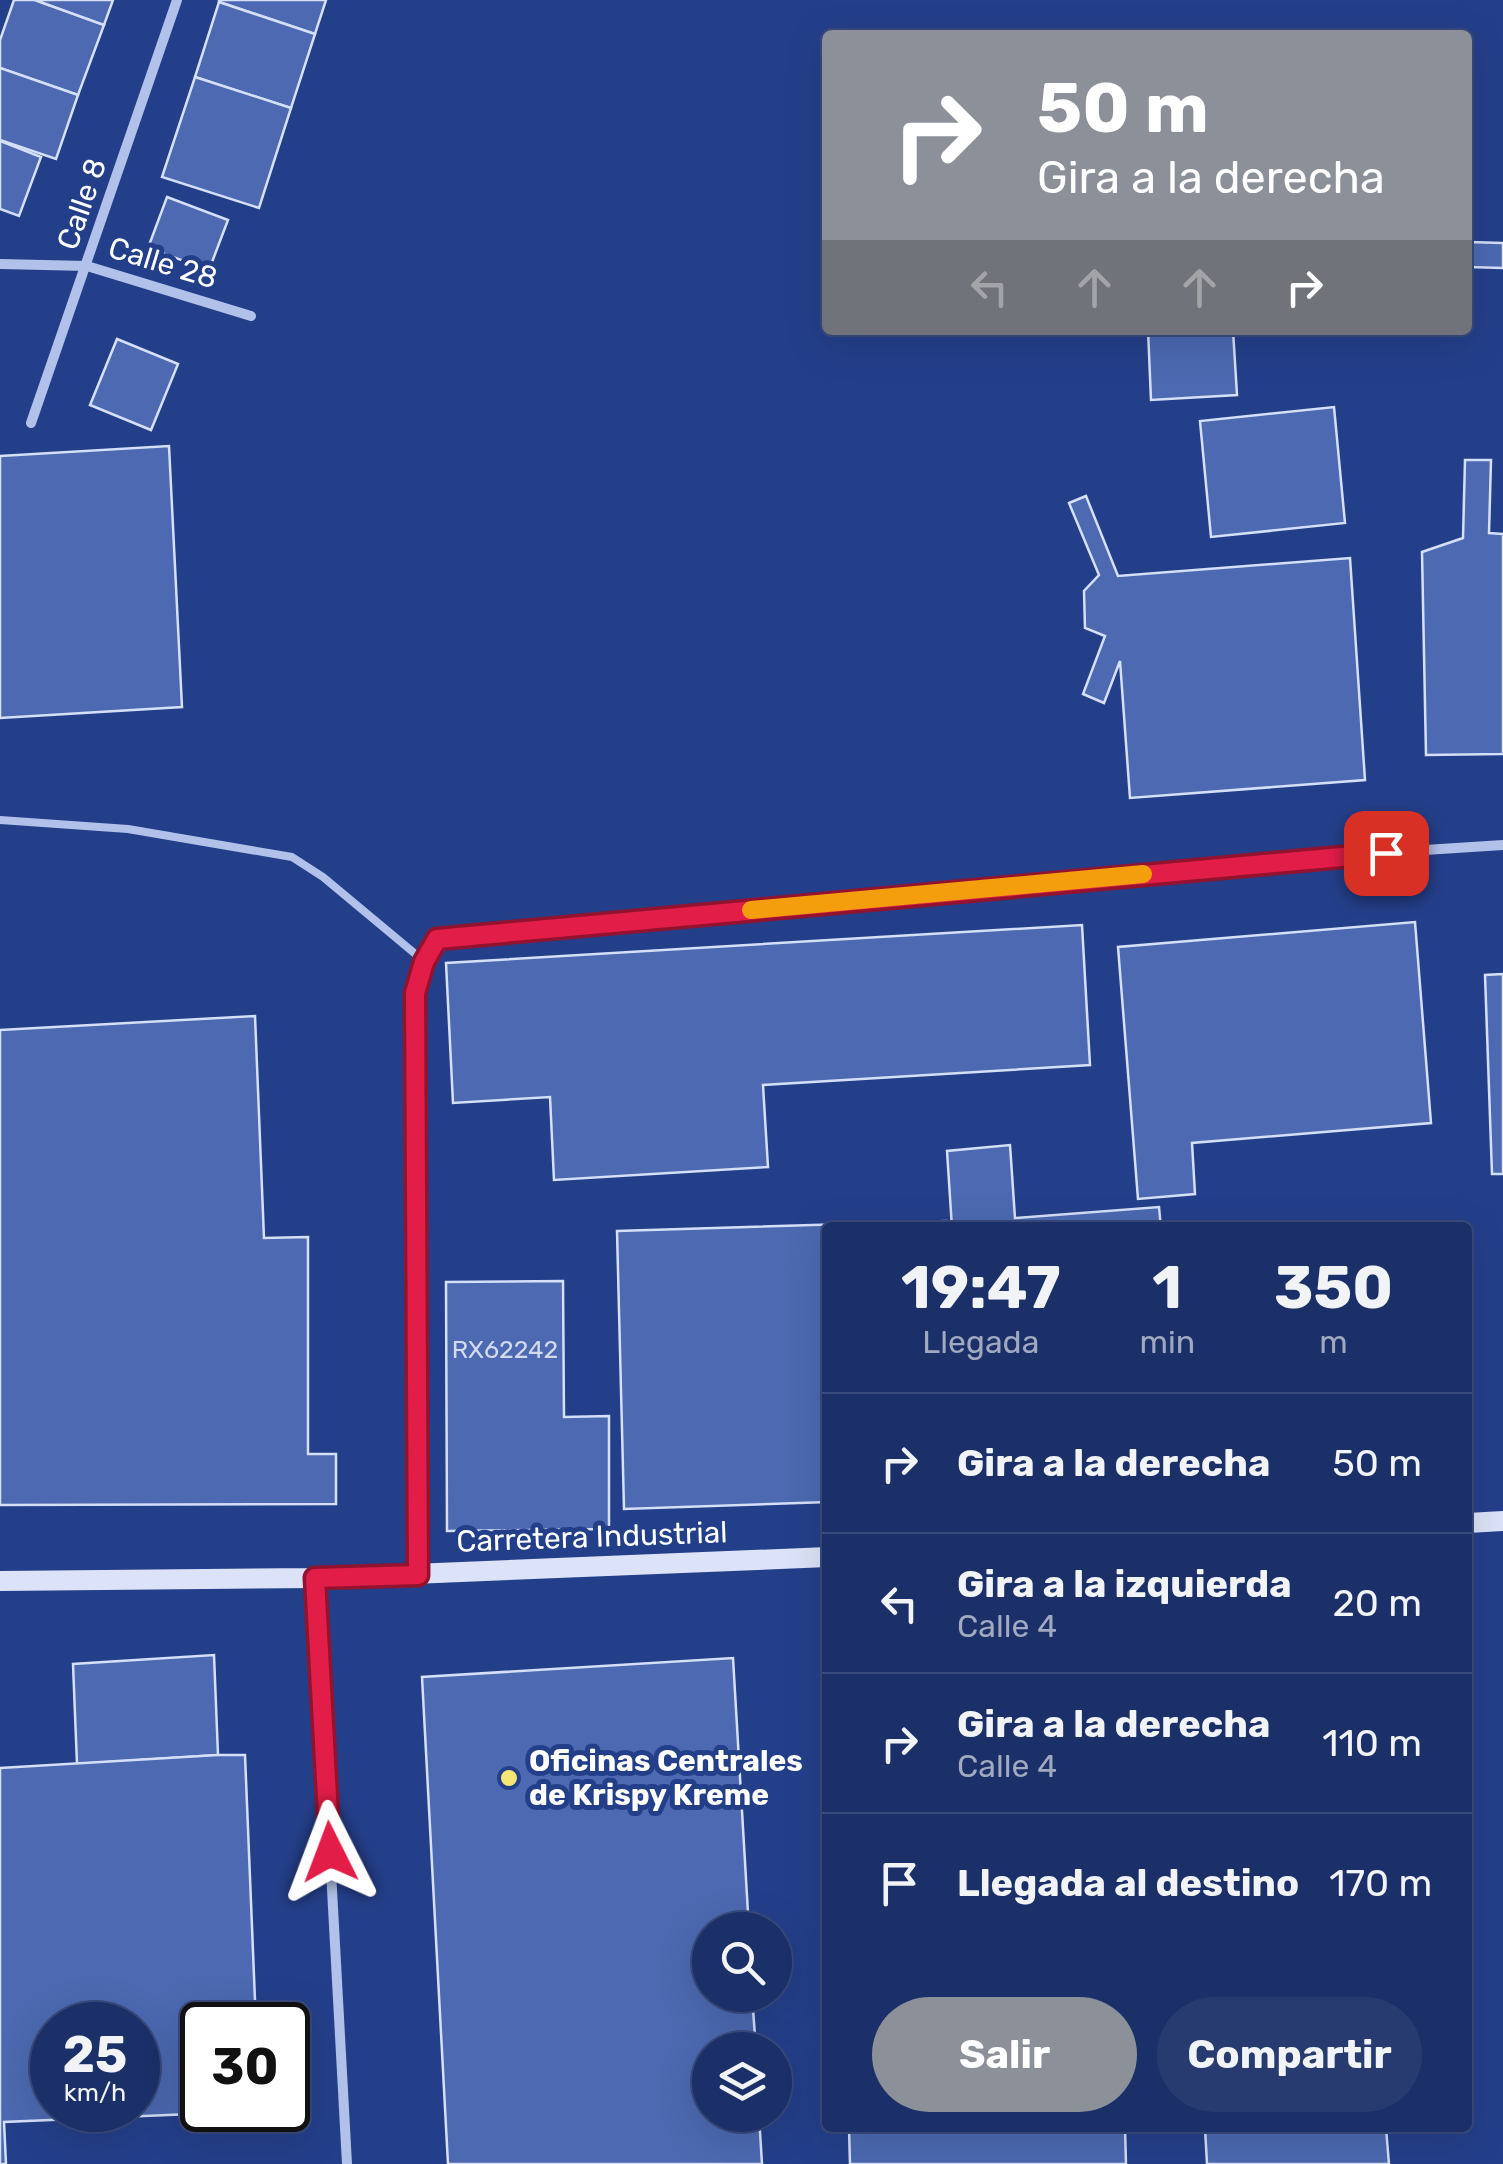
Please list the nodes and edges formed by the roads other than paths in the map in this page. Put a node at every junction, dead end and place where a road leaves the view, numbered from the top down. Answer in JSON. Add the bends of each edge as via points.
{"nodes":[{"id":1,"x":177,"y":0,"type":"edge"},
{"id":2,"x":0,"y":264,"type":"edge"},
{"id":3,"x":87,"y":266,"type":"junction"},
{"id":4,"x":250,"y":316,"type":"dead end"},
{"id":5,"x":31,"y":423,"type":"dead end"},
{"id":6,"x":0,"y":820,"type":"edge"},
{"id":7,"x":1503,"y":845,"type":"edge"},
{"id":8,"x":424,"y":962,"type":"junction"},
{"id":9,"x":1503,"y":1521,"type":"edge"},
{"id":10,"x":1472,"y":1523,"type":"edge"},
{"id":11,"x":822,"y":1557,"type":"edge"},
{"id":12,"x":418,"y":1575,"type":"junction"},
{"id":13,"x":315,"y":1578,"type":"junction"},
{"id":14,"x":0,"y":1581,"type":"edge"},
{"id":15,"x":348,"y":2164,"type":"edge"}],
"edges":[{"from":1,"to":3,"type":"street","name":"Calle 8"},
{"from":2,"to":3,"type":"street","name":"Calle 28"},
{"from":3,"to":4,"type":"street","name":"Calle 28"},
{"from":3,"to":5,"type":"street","name":"Calle 8"},
{"from":6,"to":8,"type":"lane","via":[[128,829],[292,857]]},
{"from":7,"to":8,"type":"street","via":[[437,939]]},
{"from":8,"to":12,"type":"street","via":[[415,993]]},
{"from":9,"to":10,"type":"street"},
{"from":11,"to":12,"type":"street","name":"Carretera Industrial"},
{"from":12,"to":13,"type":"street","name":"Carretera Industrial"},
{"from":13,"to":14,"type":"street","name":"Carretera Industrial"},
{"from":13,"to":15,"type":"street"}]}
